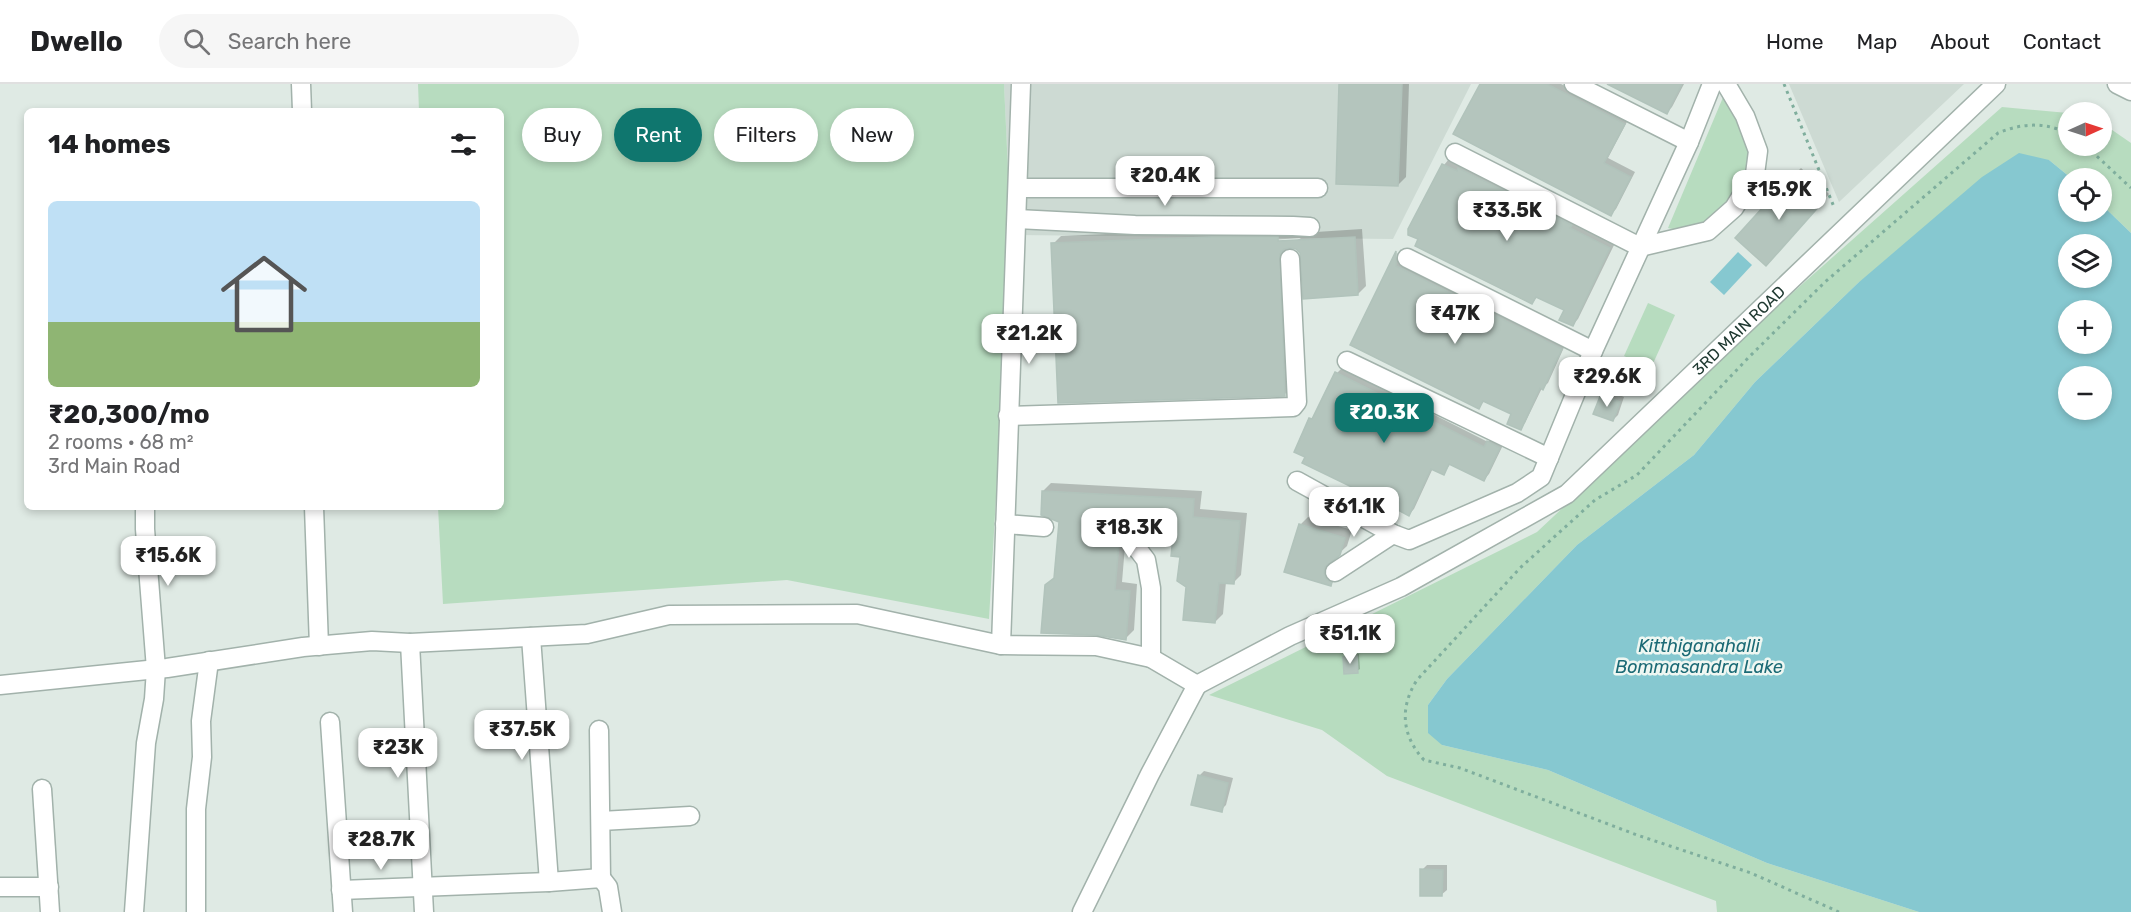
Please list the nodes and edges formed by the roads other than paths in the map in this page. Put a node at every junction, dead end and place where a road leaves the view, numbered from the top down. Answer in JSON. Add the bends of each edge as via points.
{"nodes":[{"id":1,"x":301,"y":84,"type":"edge"},
{"id":2,"x":1021,"y":84,"type":"edge"},
{"id":3,"x":1574,"y":84,"type":"edge"},
{"id":4,"x":1712,"y":84,"type":"edge"},
{"id":5,"x":1726,"y":84,"type":"edge"},
{"id":6,"x":1996,"y":84,"type":"edge"},
{"id":7,"x":2117,"y":84,"type":"edge"},
{"id":8,"x":2131,"y":91,"type":"edge"},
{"id":9,"x":302,"y":108,"type":"edge"},
{"id":10,"x":1689,"y":142,"type":"junction"},
{"id":11,"x":1455,"y":153,"type":"dead end"},
{"id":12,"x":1318,"y":188,"type":"dead end"},
{"id":13,"x":1018,"y":189,"type":"junction"},
{"id":14,"x":1017,"y":219,"type":"junction"},
{"id":15,"x":1310,"y":227,"type":"dead end"},
{"id":16,"x":1640,"y":248,"type":"junction"},
{"id":17,"x":1407,"y":258,"type":"dead end"},
{"id":18,"x":1290,"y":259,"type":"dead end"},
{"id":19,"x":1593,"y":351,"type":"junction"},
{"id":20,"x":1347,"y":361,"type":"dead end"},
{"id":21,"x":1008,"y":416,"type":"junction"},
{"id":22,"x":1550,"y":458,"type":"junction"},
{"id":23,"x":1297,"y":481,"type":"dead end"},
{"id":24,"x":146,"y":510,"type":"edge"},
{"id":25,"x":314,"y":510,"type":"edge"},
{"id":26,"x":1005,"y":524,"type":"junction"},
{"id":27,"x":1044,"y":527,"type":"dead end"},
{"id":28,"x":1394,"y":534,"type":"junction"},
{"id":29,"x":1127,"y":536,"type":"dead end"},
{"id":30,"x":1335,"y":572,"type":"dead end"},
{"id":31,"x":531,"y":637,"type":"junction"},
{"id":32,"x":410,"y":643,"type":"junction"},
{"id":33,"x":1001,"y":645,"type":"junction"},
{"id":34,"x":319,"y":646,"type":"junction"},
{"id":35,"x":1151,"y":658,"type":"junction"},
{"id":36,"x":209,"y":661,"type":"junction"},
{"id":37,"x":156,"y":669,"type":"junction"},
{"id":38,"x":0,"y":685,"type":"edge"},
{"id":39,"x":1197,"y":685,"type":"junction"},
{"id":40,"x":330,"y":722,"type":"dead end"},
{"id":41,"x":598,"y":730,"type":"dead end"},
{"id":42,"x":42,"y":789,"type":"dead end"},
{"id":43,"x":690,"y":816,"type":"dead end"},
{"id":44,"x":601,"y":821,"type":"junction"},
{"id":45,"x":601,"y":878,"type":"junction"},
{"id":46,"x":549,"y":882,"type":"junction"},
{"id":47,"x":49,"y":887,"type":"junction"},
{"id":48,"x":422,"y":887,"type":"junction"},
{"id":49,"x":0,"y":888,"type":"edge"},
{"id":50,"x":341,"y":890,"type":"junction"},
{"id":51,"x":50,"y":912,"type":"edge"},
{"id":52,"x":134,"y":912,"type":"edge"},
{"id":53,"x":196,"y":912,"type":"edge"},
{"id":54,"x":343,"y":912,"type":"edge"},
{"id":55,"x":424,"y":912,"type":"edge"},
{"id":56,"x":612,"y":912,"type":"edge"},
{"id":57,"x":1082,"y":912,"type":"edge"}],
"edges":[{"from":1,"to":9,"type":"street"},
{"from":2,"to":13,"type":"street"},
{"from":3,"to":10,"type":"street"},
{"from":4,"to":10,"type":"street"},
{"from":5,"to":16,"type":"street","via":[[1745,116],[1758,151],[1755,174],[1734,208],[1708,231]]},
{"from":6,"to":39,"type":"street","name":"3RD MAIN ROAD","via":[[1567,494],[1401,587],[1290,636]]},
{"from":7,"to":8,"type":"street"},
{"from":10,"to":16,"type":"street"},
{"from":11,"to":16,"type":"street"},
{"from":12,"to":13,"type":"street"},
{"from":13,"to":14,"type":"street"},
{"from":14,"to":15,"type":"street"},
{"from":14,"to":21,"type":"street"},
{"from":16,"to":19,"type":"street"},
{"from":17,"to":19,"type":"street"},
{"from":18,"to":21,"type":"street","via":[[1297,402],[1293,407]]},
{"from":19,"to":22,"type":"street"},
{"from":20,"to":22,"type":"street"},
{"from":21,"to":26,"type":"street"},
{"from":22,"to":28,"type":"street","via":[[1541,477],[1517,493],[1409,540]]},
{"from":23,"to":28,"type":"street"},
{"from":24,"to":37,"type":"street"},
{"from":25,"to":34,"type":"street"},
{"from":26,"to":27,"type":"street"},
{"from":26,"to":33,"type":"street"},
{"from":28,"to":30,"type":"street"},
{"from":29,"to":35,"type":"street","via":[[1146,561],[1151,588]]},
{"from":31,"to":32,"type":"street"},
{"from":31,"to":33,"type":"street","via":[[587,634],[669,615],[857,614]]},
{"from":31,"to":46,"type":"street"},
{"from":32,"to":34,"type":"street","via":[[372,641]]},
{"from":32,"to":48,"type":"street"},
{"from":33,"to":35,"type":"street","via":[[1096,646]]},
{"from":34,"to":36,"type":"street"},
{"from":35,"to":39,"type":"street"},
{"from":36,"to":37,"type":"street"},
{"from":36,"to":53,"type":"street","via":[[196,809]]},
{"from":37,"to":38,"type":"street"},
{"from":37,"to":52,"type":"street","via":[[146,743]]},
{"from":39,"to":57,"type":"street"},
{"from":40,"to":50,"type":"street"},
{"from":41,"to":44,"type":"street"},
{"from":42,"to":47,"type":"street"},
{"from":43,"to":44,"type":"street"},
{"from":44,"to":45,"type":"street"},
{"from":45,"to":46,"type":"street"},
{"from":45,"to":56,"type":"street","via":[[608,887]]},
{"from":46,"to":48,"type":"street"},
{"from":47,"to":49,"type":"street"},
{"from":47,"to":51,"type":"street"},
{"from":48,"to":50,"type":"street"},
{"from":48,"to":55,"type":"street"},
{"from":50,"to":54,"type":"street"}]}
